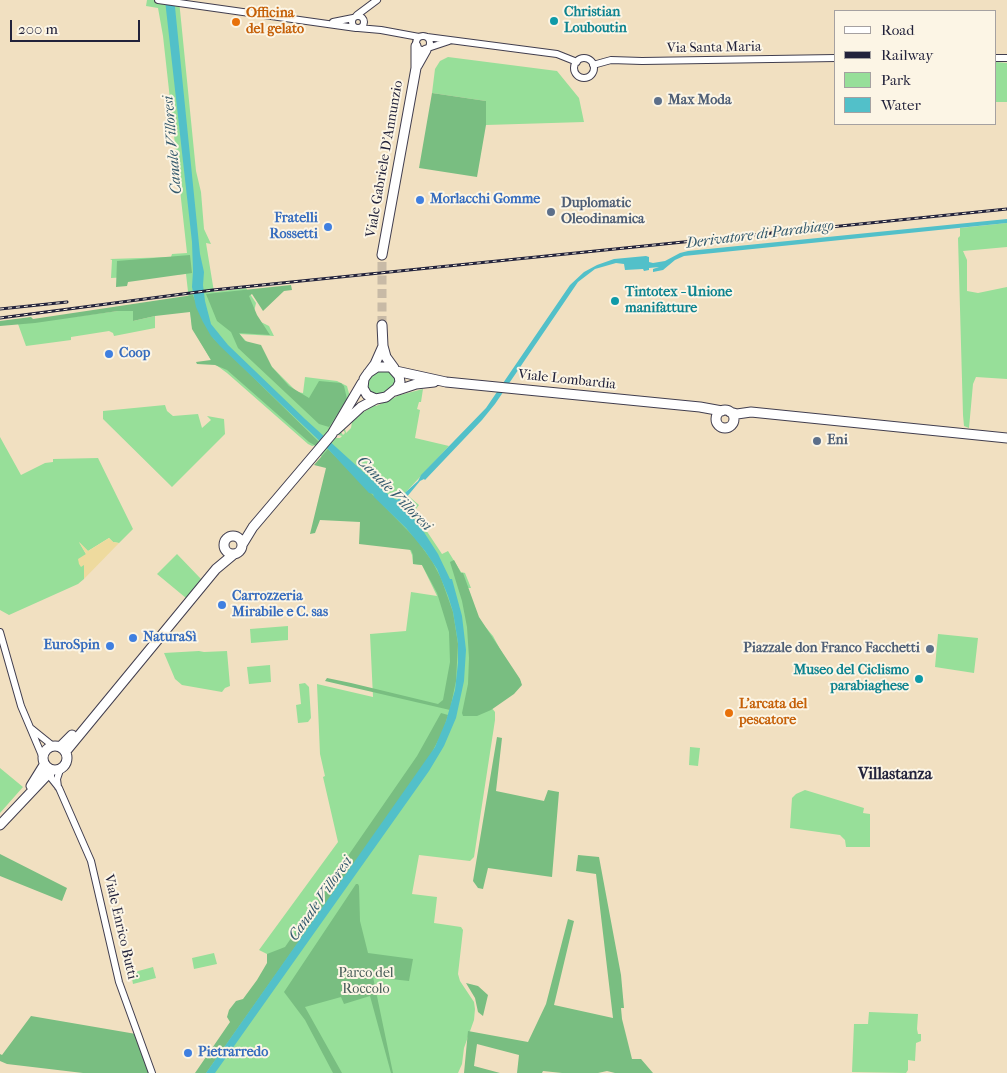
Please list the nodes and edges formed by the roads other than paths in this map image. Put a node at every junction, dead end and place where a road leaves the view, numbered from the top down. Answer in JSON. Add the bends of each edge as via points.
{"nodes":[{"id":1,"x":158,"y":0,"type":"edge"},
{"id":2,"x":378,"y":0,"type":"edge"},
{"id":3,"x":163,"y":1,"type":"edge"},
{"id":4,"x":355,"y":17,"type":"junction"},
{"id":5,"x":365,"y":21,"type":"junction"},
{"id":6,"x":322,"y":22,"type":"junction"},
{"id":7,"x":357,"y":28,"type":"junction"},
{"id":8,"x":381,"y":30,"type":"junction"},
{"id":9,"x":427,"y":37,"type":"junction"},
{"id":10,"x":454,"y":40,"type":"junction"},
{"id":11,"x":417,"y":42,"type":"junction"},
{"id":12,"x":427,"y":49,"type":"junction"},
{"id":13,"x":834,"y":58,"type":"edge"},
{"id":14,"x":577,"y":62,"type":"junction"},
{"id":15,"x":593,"y":65,"type":"junction"},
{"id":16,"x":416,"y":68,"type":"junction"},
{"id":17,"x":382,"y":255,"type":"tunnel mouth"},
{"id":18,"x":382,"y":325,"type":"tunnel mouth"},
{"id":19,"x":383,"y":346,"type":"junction"},
{"id":20,"x":395,"y":369,"type":"junction"},
{"id":21,"x":368,"y":373,"type":"junction"},
{"id":22,"x":446,"y":382,"type":"junction"},
{"id":23,"x":362,"y":383,"type":"junction"},
{"id":24,"x":394,"y":392,"type":"junction"},
{"id":25,"x":376,"y":399,"type":"junction"},
{"id":26,"x":686,"y":406,"type":"junction"},
{"id":27,"x":726,"y":412,"type":"junction"},
{"id":28,"x":762,"y":414,"type":"junction"},
{"id":29,"x":827,"y":421,"type":"junction"},
{"id":30,"x":718,"y":424,"type":"junction"},
{"id":31,"x":732,"y":424,"type":"junction"},
{"id":32,"x":330,"y":435,"type":"junction"},
{"id":33,"x":1007,"y":438,"type":"edge"},
{"id":34,"x":1007,"y":442,"type":"edge"},
{"id":35,"x":240,"y":541,"type":"junction"},
{"id":36,"x":230,"y":552,"type":"junction"},
{"id":37,"x":0,"y":632,"type":"edge"},
{"id":38,"x":29,"y":725,"type":"junction"},
{"id":39,"x":60,"y":747,"type":"junction"},
{"id":40,"x":49,"y":766,"type":"junction"},
{"id":41,"x":37,"y":785,"type":"junction"},
{"id":42,"x":59,"y":788,"type":"junction"},
{"id":43,"x":17,"y":805,"type":"junction"},
{"id":44,"x":0,"y":825,"type":"edge"},
{"id":45,"x":152,"y":1073,"type":"edge"}],
"edges":[{"from":1,"to":3,"type":"street"},
{"from":2,"to":4,"type":"street"},
{"from":2,"to":5,"type":"street"},
{"from":3,"to":6,"type":"street"},
{"from":4,"to":5,"type":"street","via":[[362,17]]},
{"from":4,"to":6,"type":"street","via":[[342,22]]},
{"from":4,"to":7,"type":"street","via":[[352,22]]},
{"from":5,"to":7,"type":"street"},
{"from":5,"to":8,"type":"street"},
{"from":6,"to":7,"type":"street"},
{"from":7,"to":8,"type":"street"},
{"from":8,"to":11,"type":"street","via":[[403,34]]},
{"from":9,"to":10,"type":"street","name":"Via Santa Maria"},
{"from":9,"to":11,"type":"street","name":"Via Santa Maria"},
{"from":9,"to":12,"type":"street","via":[[430,42]]},
{"from":10,"to":12,"type":"street","name":"Via Santa Maria"},
{"from":10,"to":14,"type":"street","name":"Via Santa Maria","via":[[557,54]]},
{"from":11,"to":12,"type":"street","via":[[420,50]]},
{"from":11,"to":16,"type":"main road","name":"Viale Gabriele D'Annunzio"},
{"from":12,"to":16,"type":"main road","name":"Viale Gabriele D'Annunzio"},
{"from":13,"to":15,"type":"street","name":"Via Santa Maria","via":[[611,60]]},
{"from":14,"to":15,"type":"street","name":"Via Santa Maria","via":[[586,58]]},
{"from":14,"to":15,"type":"street","name":"Via Santa Maria","via":[[575,71],[582,78],[592,74]]},
{"from":16,"to":17,"type":"main road","name":"Viale Gabriele D'Annunzio"},
{"from":18,"to":19,"type":"main road"},
{"from":19,"to":20,"type":"main road"},
{"from":19,"to":21,"type":"main road"},
{"from":20,"to":21,"type":"main road","name":"Viale Lombardia","via":[[381,366]]},
{"from":20,"to":22,"type":"main road","name":"Viale Lombardia"},
{"from":20,"to":24,"type":"main road","via":[[400,382]]},
{"from":21,"to":23,"type":"main road","name":"Viale Lombardia"},
{"from":22,"to":24,"type":"main road","name":"Viale Lombardia","via":[[416,384]]},
{"from":22,"to":26,"type":"main road","name":"Viale Lombardia"},
{"from":23,"to":25,"type":"main road","via":[[366,393]]},
{"from":23,"to":32,"type":"main road","name":"Viale Lombardia"},
{"from":24,"to":25,"type":"main road","name":"Viale Lombardia"},
{"from":25,"to":32,"type":"main road","name":"Viale Lombardia"},
{"from":26,"to":27,"type":"main road","name":"Viale Lombardia"},
{"from":26,"to":30,"type":"main road","name":"Viale Lombardia","via":[[707,414]]},
{"from":27,"to":28,"type":"main road","name":"Viale Lombardia"},
{"from":27,"to":30,"type":"main road","via":[[716,416]]},
{"from":27,"to":31,"type":"main road","via":[[733,417]]},
{"from":28,"to":29,"type":"main road","name":"Viale Lombardia"},
{"from":28,"to":31,"type":"main road","name":"Viale Lombardia","via":[[746,416]]},
{"from":29,"to":33,"type":"main road","name":"Viale Lombardia"},
{"from":29,"to":34,"type":"main road","name":"Viale Lombardia"},
{"from":30,"to":31,"type":"main road","name":"Viale Lombardia","via":[[725,428]]},
{"from":32,"to":35,"type":"main road","name":"Viale Lombardia"},
{"from":35,"to":36,"type":"main road","name":"Viale Lombardia","via":[[238,552]]},
{"from":35,"to":36,"type":"main road","name":"Viale Lombardia","via":[[232,536],[226,540],[225,546]]},
{"from":36,"to":39,"type":"main road","name":"Viale Lombardia","via":[[119,686]]},
{"from":37,"to":38,"type":"street"},
{"from":38,"to":39,"type":"street"},
{"from":38,"to":40,"type":"street","name":"Viale Enrico Butti"},
{"from":39,"to":40,"type":"main road","name":"Viale Lombardia","via":[[48,748]]},
{"from":39,"to":40,"type":"main road","via":[[66,762]]},
{"from":40,"to":41,"type":"main road"},
{"from":40,"to":42,"type":"street","name":"Viale Enrico Butti","via":[[51,778]]},
{"from":40,"to":43,"type":"main road"},
{"from":41,"to":42,"type":"street"},
{"from":41,"to":43,"type":"main road"},
{"from":42,"to":45,"type":"street","name":"Viale Enrico Butti","via":[[91,861],[119,982]]},
{"from":43,"to":44,"type":"main road"}]}
